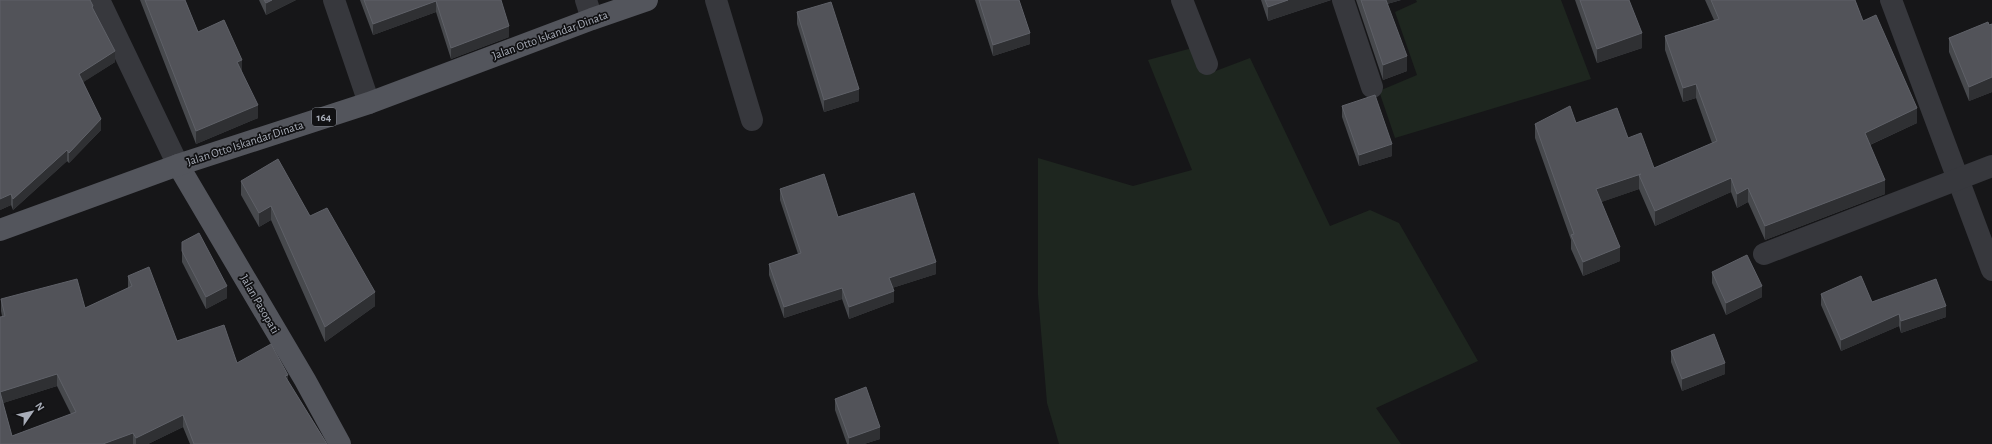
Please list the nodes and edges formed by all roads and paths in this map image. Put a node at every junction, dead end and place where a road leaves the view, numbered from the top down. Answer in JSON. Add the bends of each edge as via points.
{"nodes":[{"id":1,"x":99,"y":0,"type":"edge"},
{"id":2,"x":334,"y":0,"type":"edge"},
{"id":3,"x":647,"y":0,"type":"edge"},
{"id":4,"x":716,"y":0,"type":"edge"},
{"id":5,"x":1182,"y":0,"type":"edge"},
{"id":6,"x":1343,"y":0,"type":"edge"},
{"id":7,"x":1890,"y":0,"type":"edge"},
{"id":8,"x":589,"y":9,"type":"edge"},
{"id":9,"x":1207,"y":64,"type":"dead end"},
{"id":10,"x":1372,"y":87,"type":"dead end"},
{"id":11,"x":369,"y":103,"type":"junction"},
{"id":12,"x":752,"y":120,"type":"dead end"},
{"id":13,"x":178,"y":165,"type":"junction"},
{"id":14,"x":1992,"y":166,"type":"edge"},
{"id":15,"x":1959,"y":179,"type":"junction"},
{"id":16,"x":0,"y":230,"type":"edge"},
{"id":17,"x":1764,"y":254,"type":"dead end"},
{"id":18,"x":1992,"y":270,"type":"edge"},
{"id":19,"x":340,"y":444,"type":"edge"}],
"edges":[{"from":1,"to":13,"type":"street"},
{"from":2,"to":11,"type":"street"},
{"from":3,"to":8,"type":"main road","name":"Jalan Otto Iskandar Dinata","number":"164"},
{"from":4,"to":12,"type":"street"},
{"from":5,"to":9,"type":"street"},
{"from":6,"to":10,"type":"street"},
{"from":7,"to":15,"type":"street"},
{"from":8,"to":11,"type":"main road","name":"Jalan Otto Iskandar Dinata","number":"164"},
{"from":11,"to":13,"type":"main road","name":"Jalan Otto Iskandar Dinata","number":"164"},
{"from":13,"to":16,"type":"main road","name":"Jalan Otto Iskandar Dinata","number":"164"},
{"from":13,"to":19,"type":"main road","name":"Jalan Pasopati"},
{"from":14,"to":15,"type":"street"},
{"from":15,"to":17,"type":"street"},
{"from":15,"to":18,"type":"street"}]}
